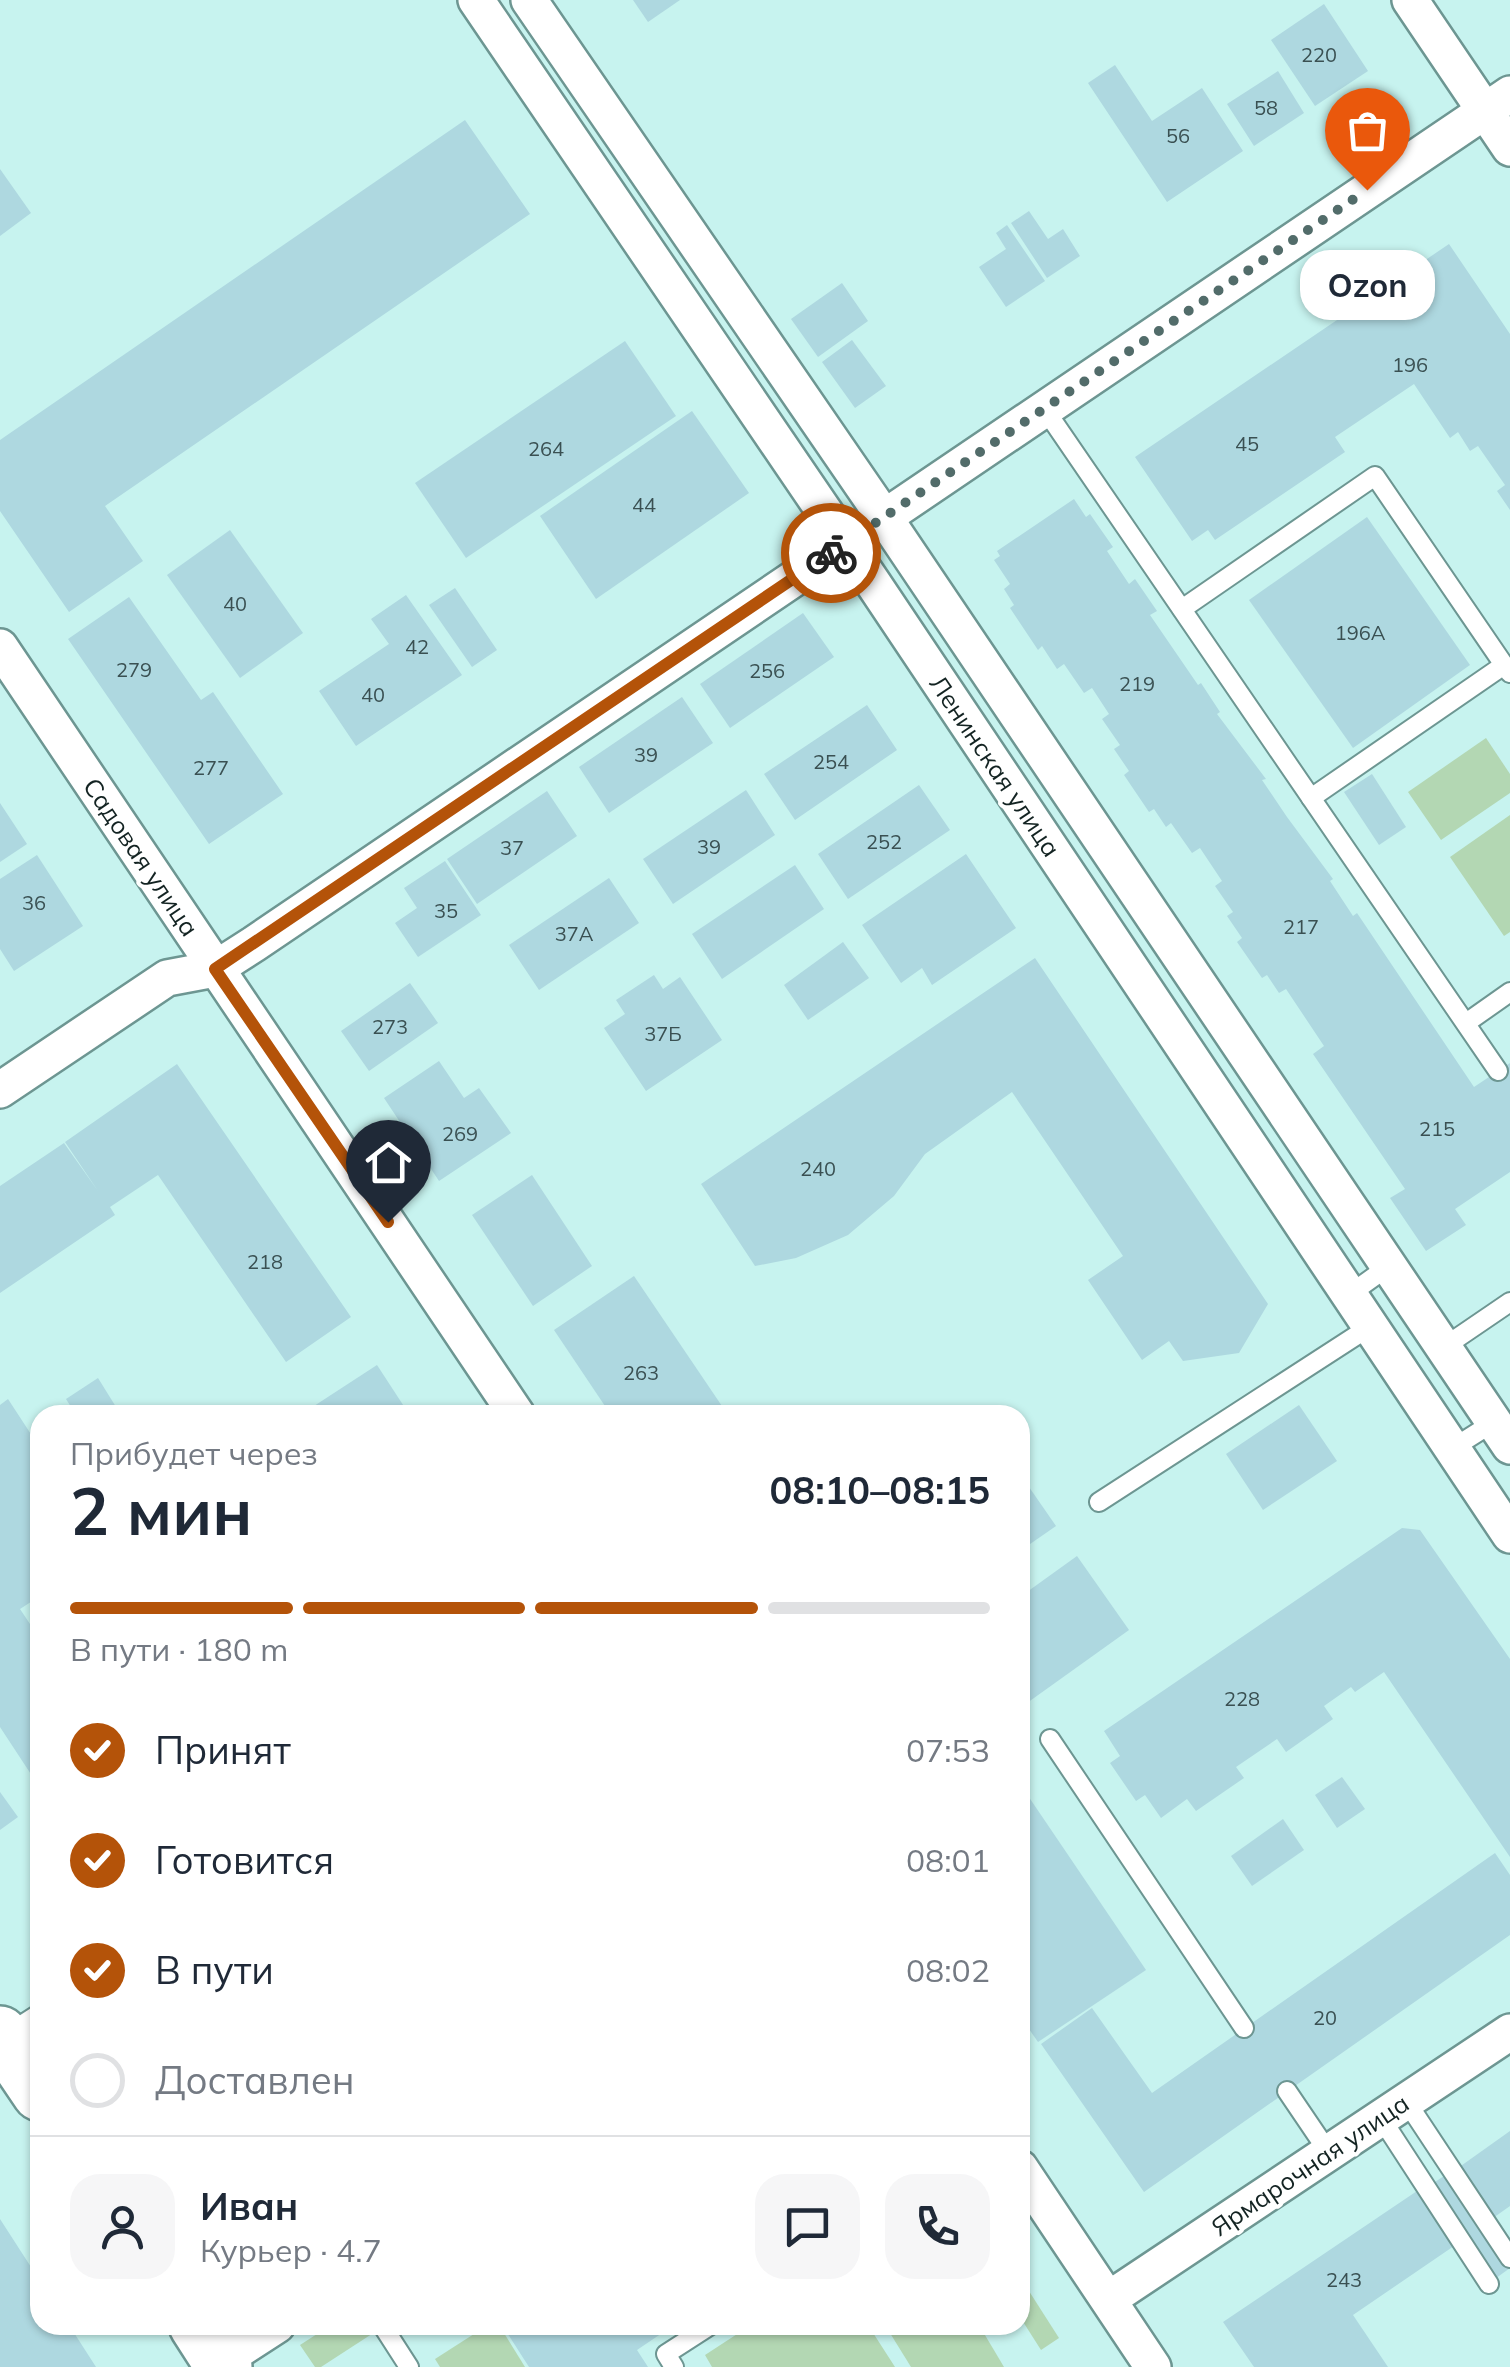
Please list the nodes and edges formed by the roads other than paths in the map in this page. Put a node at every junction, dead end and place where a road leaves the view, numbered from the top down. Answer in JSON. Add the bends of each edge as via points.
{"nodes":[{"id":1,"x":476,"y":0,"type":"edge"},
{"id":2,"x":528,"y":0,"type":"edge"},
{"id":3,"x":1410,"y":0,"type":"edge"},
{"id":4,"x":1497,"y":102,"type":"edge"},
{"id":5,"x":1510,"y":148,"type":"edge"},
{"id":6,"x":1044,"y":408,"type":"junction"},
{"id":7,"x":884,"y":516,"type":"junction"},
{"id":8,"x":846,"y":543,"type":"junction"},
{"id":9,"x":1182,"y":609,"type":"junction"},
{"id":10,"x":0,"y":647,"type":"edge"},
{"id":11,"x":1507,"y":669,"type":"edge"},
{"id":12,"x":1311,"y":798,"type":"junction"},
{"id":13,"x":215,"y":969,"type":"junction"},
{"id":14,"x":1510,"y":992,"type":"edge"},
{"id":15,"x":1466,"y":1023,"type":"junction"},
{"id":16,"x":1498,"y":1070,"type":"dead end"},
{"id":17,"x":0,"y":1090,"type":"edge"},
{"id":18,"x":1390,"y":1266,"type":"junction"},
{"id":19,"x":1350,"y":1294,"type":"junction"},
{"id":20,"x":1510,"y":1302,"type":"edge"},
{"id":21,"x":1372,"y":1326,"type":"junction"},
{"id":22,"x":1444,"y":1347,"type":"junction"},
{"id":23,"x":510,"y":1405,"type":"edge"},
{"id":24,"x":1502,"y":1434,"type":"edge"},
{"id":25,"x":1453,"y":1448,"type":"junction"},
{"id":26,"x":1099,"y":1502,"type":"dead end"},
{"id":27,"x":1510,"y":1535,"type":"edge"},
{"id":28,"x":1050,"y":1739,"type":"dead end"},
{"id":29,"x":1244,"y":2028,"type":"dead end"},
{"id":30,"x":11,"y":2031,"type":"edge"},
{"id":31,"x":1510,"y":2032,"type":"edge"},
{"id":32,"x":30,"y":2072,"type":"edge"},
{"id":33,"x":1287,"y":2091,"type":"dead end"},
{"id":34,"x":1393,"y":2110,"type":"junction"},
{"id":35,"x":1329,"y":2153,"type":"junction"},
{"id":36,"x":1030,"y":2183,"type":"edge"},
{"id":37,"x":1510,"y":2258,"type":"edge"},
{"id":38,"x":1490,"y":2284,"type":"dead end"},
{"id":39,"x":1110,"y":2299,"type":"junction"},
{"id":40,"x":256,"y":2335,"type":"edge"},
{"id":41,"x":388,"y":2335,"type":"edge"},
{"id":42,"x":695,"y":2335,"type":"edge"},
{"id":43,"x":213,"y":2355,"type":"edge"},
{"id":44,"x":409,"y":2367,"type":"edge"},
{"id":45,"x":674,"y":2367,"type":"edge"},
{"id":46,"x":1153,"y":2367,"type":"edge"}],
"edges":[{"from":1,"to":8,"type":"street","name":"Ленинская улица"},
{"from":2,"to":7,"type":"street","name":"Ленинская улица"},
{"from":3,"to":4,"type":"street"},
{"from":4,"to":5,"type":"street"},
{"from":4,"to":6,"type":"street"},
{"from":6,"to":7,"type":"street"},
{"from":6,"to":9,"type":"lane"},
{"from":7,"to":8,"type":"street"},
{"from":7,"to":18,"type":"street","name":"Ленинская улица"},
{"from":8,"to":13,"type":"street"},
{"from":8,"to":19,"type":"street","name":"Ленинская улица"},
{"from":9,"to":11,"type":"lane","via":[[1374,476]]},
{"from":9,"to":12,"type":"lane"},
{"from":10,"to":13,"type":"street","name":"Садовая улица"},
{"from":11,"to":12,"type":"lane"},
{"from":12,"to":15,"type":"lane"},
{"from":13,"to":17,"type":"street","via":[[166,978]]},
{"from":13,"to":23,"type":"street","name":"Садовая улица"},
{"from":14,"to":15,"type":"lane"},
{"from":15,"to":16,"type":"lane"},
{"from":18,"to":19,"type":"lane"},
{"from":18,"to":22,"type":"street","name":"Ленинская улица"},
{"from":19,"to":21,"type":"street","name":"Ленинская улица"},
{"from":20,"to":22,"type":"lane"},
{"from":21,"to":25,"type":"street","name":"Ленинская улица"},
{"from":21,"to":26,"type":"lane"},
{"from":22,"to":24,"type":"street","name":"Ленинская улица"},
{"from":24,"to":25,"type":"lane"},
{"from":25,"to":27,"type":"street","name":"Ленинская улица"},
{"from":28,"to":29,"type":"lane"},
{"from":30,"to":32,"type":"main road"},
{"from":31,"to":34,"type":"street","name":"Ярмарочная улица"},
{"from":33,"to":35,"type":"lane"},
{"from":34,"to":35,"type":"street","name":"Ярмарочная улица"},
{"from":34,"to":37,"type":"lane"},
{"from":34,"to":38,"type":"lane"},
{"from":35,"to":39,"type":"street","name":"Ярмарочная улица"},
{"from":36,"to":39,"type":"street"},
{"from":39,"to":46,"type":"street"},
{"from":40,"to":43,"type":"street"},
{"from":41,"to":44,"type":"lane"},
{"from":42,"to":45,"type":"lane","via":[[666,2354]]}]}
